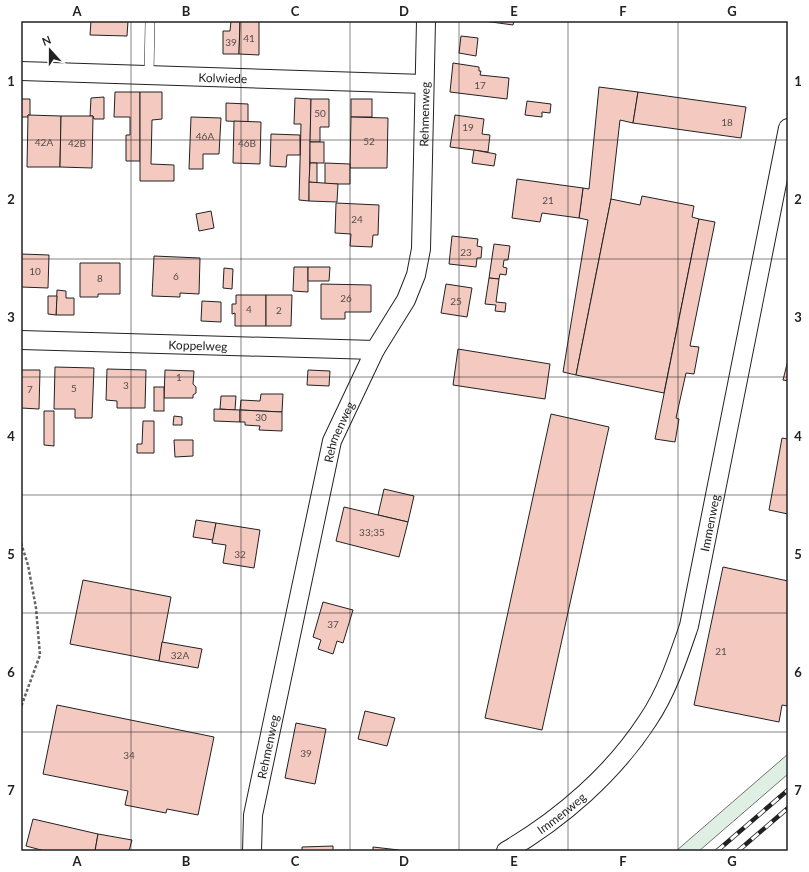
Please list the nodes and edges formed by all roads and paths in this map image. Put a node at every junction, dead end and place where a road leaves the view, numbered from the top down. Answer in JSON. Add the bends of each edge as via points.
{"nodes":[{"id":1,"x":150,"y":21,"type":"edge"},
{"id":2,"x":426,"y":21,"type":"edge"},
{"id":3,"x":21,"y":71,"type":"edge"},
{"id":4,"x":149,"y":75,"type":"junction"},
{"id":5,"x":424,"y":84,"type":"junction"},
{"id":6,"x":788,"y":128,"type":"edge"},
{"id":7,"x":21,"y":340,"type":"edge"},
{"id":8,"x":375,"y":350,"type":"junction"},
{"id":9,"x":21,"y":543,"type":"edge"},
{"id":10,"x":21,"y":707,"type":"edge"},
{"id":11,"x":252,"y":851,"type":"edge"},
{"id":12,"x":506,"y":851,"type":"edge"}],
"edges":[{"from":1,"to":4,"type":"lane"},
{"from":2,"to":5,"type":"street","name":"Rehmenweg"},
{"from":3,"to":4,"type":"street","name":"Kolwiede"},
{"from":4,"to":5,"type":"street","name":"Kolwiede"},
{"from":5,"to":8,"type":"street","name":"Rehmenweg","via":[[420,248],[416,275],[406,300]]},
{"from":6,"to":12,"type":"street","name":"Immenweg","via":[[689,626],[671,676],[648,720],[616,763],[569,808]]},
{"from":7,"to":8,"type":"street","name":"Koppelweg"},
{"from":8,"to":11,"type":"street","name":"Rehmenweg","via":[[338,427],[327,458],[253,815]]},
{"from":9,"to":10,"type":"path","via":[[36,608],[40,654]]}]}
